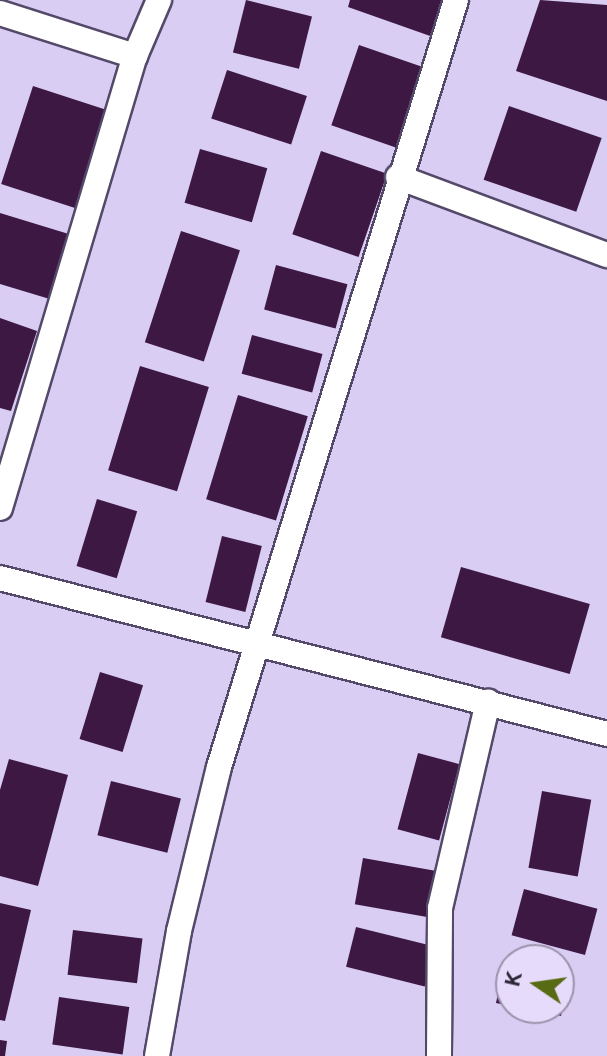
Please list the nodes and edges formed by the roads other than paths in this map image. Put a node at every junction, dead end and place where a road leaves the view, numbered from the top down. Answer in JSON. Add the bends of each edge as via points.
{"nodes":[{"id":1,"x":159,"y":0,"type":"edge"},
{"id":2,"x":456,"y":0,"type":"edge"},
{"id":3,"x":0,"y":13,"type":"edge"},
{"id":4,"x":135,"y":56,"type":"junction"},
{"id":5,"x":398,"y":177,"type":"junction"},
{"id":6,"x":607,"y":255,"type":"edge"},
{"id":7,"x":0,"y":508,"type":"edge"},
{"id":8,"x":0,"y":578,"type":"edge"},
{"id":9,"x":257,"y":642,"type":"junction"},
{"id":10,"x":488,"y":702,"type":"junction"},
{"id":11,"x":607,"y":734,"type":"edge"},
{"id":12,"x":157,"y":1056,"type":"edge"},
{"id":13,"x":439,"y":1056,"type":"edge"}],
"edges":[{"from":1,"to":4,"type":"street"},
{"from":2,"to":5,"type":"street"},
{"from":3,"to":4,"type":"street"},
{"from":4,"to":7,"type":"street"},
{"from":5,"to":6,"type":"street"},
{"from":5,"to":9,"type":"street"},
{"from":8,"to":9,"type":"street"},
{"from":9,"to":10,"type":"street"},
{"from":9,"to":12,"type":"street","via":[[197,847]]},
{"from":10,"to":11,"type":"street"},
{"from":10,"to":13,"type":"street","via":[[440,908]]}]}
